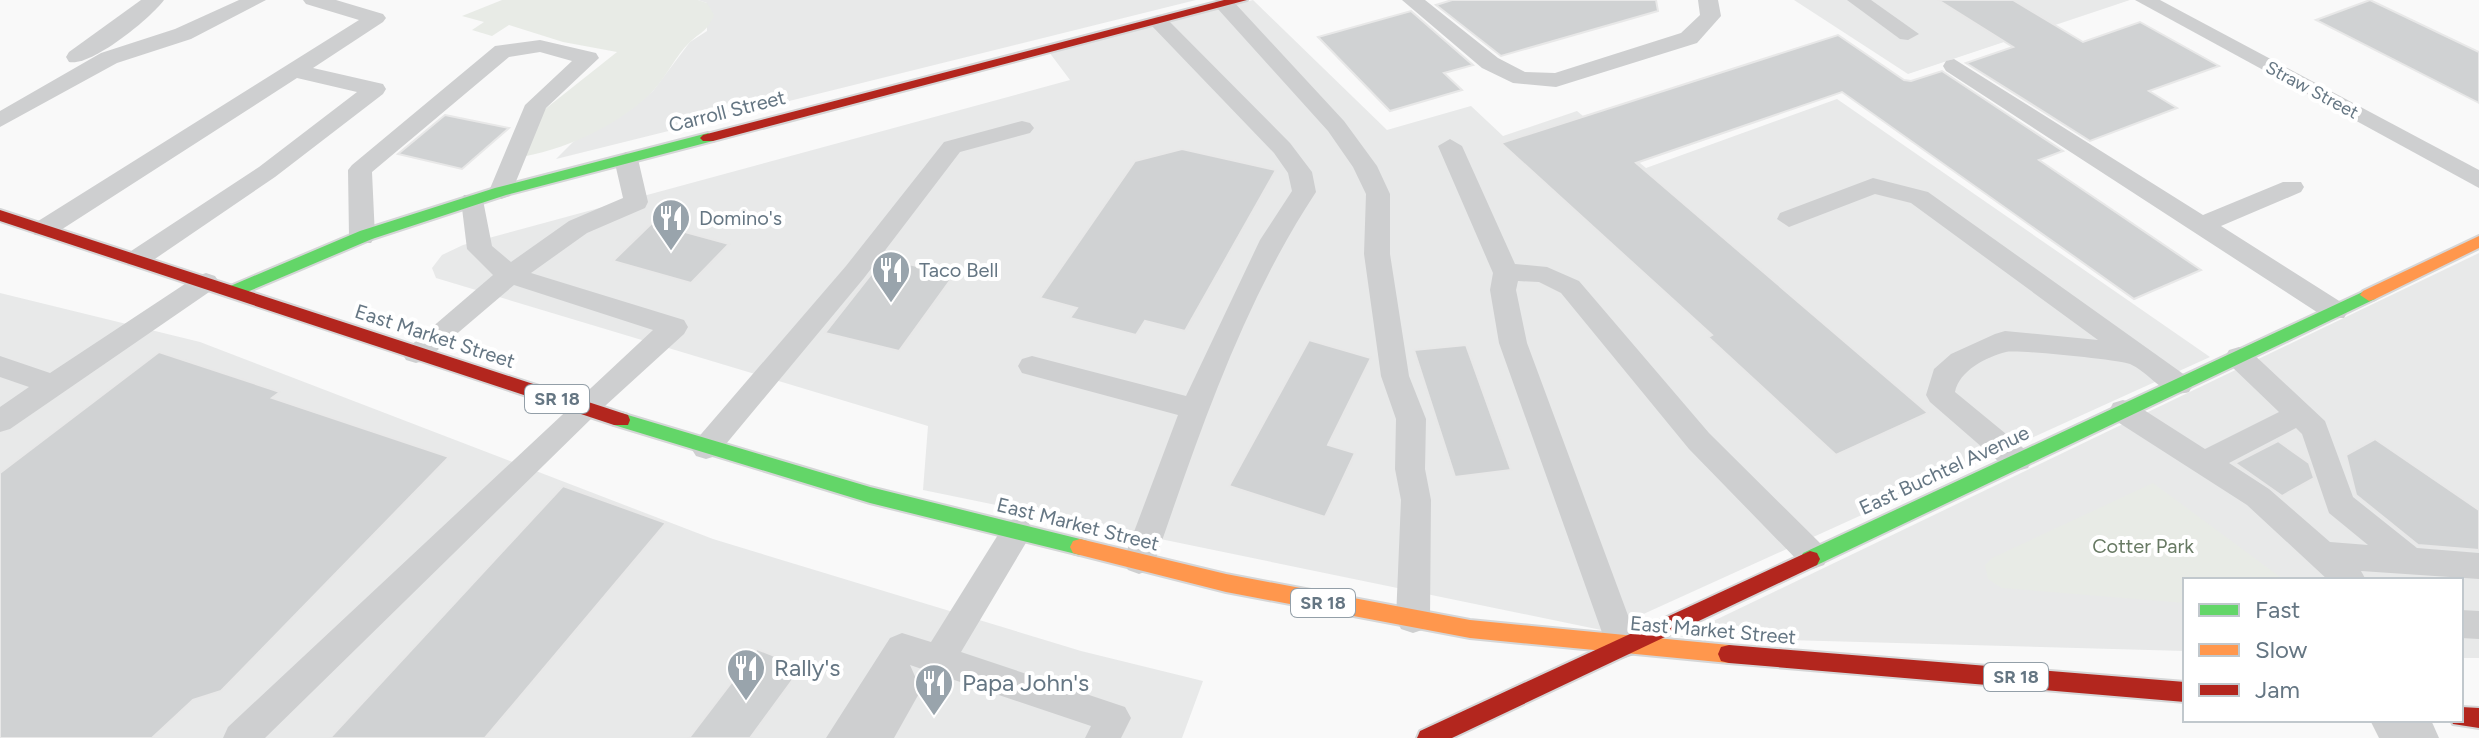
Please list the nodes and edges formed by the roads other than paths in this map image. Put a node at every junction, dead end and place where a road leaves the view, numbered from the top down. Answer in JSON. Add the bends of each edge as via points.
{"nodes":[{"id":1,"x":154,"y":0,"type":"edge"},
{"id":2,"x":256,"y":0,"type":"edge"},
{"id":3,"x":313,"y":0,"type":"edge"},
{"id":4,"x":1412,"y":0,"type":"edge"},
{"id":5,"x":1708,"y":0,"type":"edge"},
{"id":6,"x":1857,"y":0,"type":"edge"},
{"id":7,"x":2145,"y":0,"type":"edge"},
{"id":8,"x":1232,"y":2,"type":"edge"},
{"id":9,"x":1158,"y":21,"type":"junction"},
{"id":10,"x":1908,"y":34,"type":"dead end"},
{"id":11,"x":1954,"y":66,"type":"dead end"},
{"id":12,"x":297,"y":71,"type":"junction"},
{"id":13,"x":0,"y":102,"type":"edge"},
{"id":14,"x":0,"y":120,"type":"edge"},
{"id":15,"x":1022,"y":128,"type":"dead end"},
{"id":16,"x":1450,"y":146,"type":"dead end"},
{"id":17,"x":626,"y":159,"type":"junction"},
{"id":18,"x":2479,"y":180,"type":"edge"},
{"id":19,"x":2292,"y":187,"type":"dead end"},
{"id":20,"x":501,"y":191,"type":"junction"},
{"id":21,"x":473,"y":200,"type":"junction"},
{"id":22,"x":0,"y":215,"type":"edge"},
{"id":23,"x":1789,"y":219,"type":"dead end"},
{"id":24,"x":2201,"y":225,"type":"junction"},
{"id":25,"x":44,"y":229,"type":"junction"},
{"id":26,"x":362,"y":237,"type":"junction"},
{"id":27,"x":2479,"y":241,"type":"edge"},
{"id":28,"x":137,"y":259,"type":"junction"},
{"id":29,"x":1506,"y":273,"type":"junction"},
{"id":30,"x":510,"y":275,"type":"junction"},
{"id":31,"x":206,"y":282,"type":"junction"},
{"id":32,"x":234,"y":291,"type":"junction"},
{"id":33,"x":2335,"y":311,"type":"junction"},
{"id":34,"x":416,"y":353,"type":"junction"},
{"id":35,"x":2136,"y":354,"type":"junction"},
{"id":36,"x":2239,"y":357,"type":"junction"},
{"id":37,"x":0,"y":366,"type":"edge"},
{"id":38,"x":1032,"y":366,"type":"dead end"},
{"id":39,"x":52,"y":385,"type":"junction"},
{"id":40,"x":2179,"y":385,"type":"junction"},
{"id":41,"x":584,"y":408,"type":"junction"},
{"id":42,"x":1193,"y":409,"type":"junction"},
{"id":43,"x":2123,"y":411,"type":"junction"},
{"id":44,"x":2299,"y":414,"type":"junction"},
{"id":45,"x":0,"y":421,"type":"edge"},
{"id":46,"x":706,"y":448,"type":"junction"},
{"id":47,"x":2017,"y":460,"type":"junction"},
{"id":48,"x":2205,"y":462,"type":"junction"},
{"id":49,"x":1017,"y":531,"type":"junction"},
{"id":50,"x":2326,"y":555,"type":"junction"},
{"id":51,"x":1813,"y":556,"type":"junction"},
{"id":52,"x":2406,"y":558,"type":"junction"},
{"id":53,"x":1139,"y":561,"type":"junction"},
{"id":54,"x":2479,"y":566,"type":"edge"},
{"id":55,"x":2348,"y":578,"type":"edge"},
{"id":56,"x":1413,"y":619,"type":"junction"},
{"id":57,"x":1622,"y":645,"type":"junction"},
{"id":58,"x":939,"y":659,"type":"junction"},
{"id":59,"x":892,"y":664,"type":"junction"},
{"id":60,"x":2183,"y":692,"type":"edge"},
{"id":61,"x":1492,"y":725,"type":"edge"},
{"id":62,"x":241,"y":738,"type":"edge"},
{"id":63,"x":844,"y":738,"type":"edge"},
{"id":64,"x":875,"y":738,"type":"edge"},
{"id":65,"x":1103,"y":738,"type":"edge"},
{"id":66,"x":1428,"y":738,"type":"edge"}],
"edges":[{"from":1,"to":13,"type":"lane","via":[[100,43]]},
{"from":2,"to":14,"type":"lane","via":[[183,34],[109,58]]},
{"from":3,"to":12,"type":"lane","via":[[376,18]]},
{"from":4,"to":5,"type":"lane","via":[[1490,63],[1521,78],[1556,80],[1689,38],[1711,16]]},
{"from":6,"to":10,"type":"lane"},
{"from":7,"to":18,"type":"lane","name":"Straw Street"},
{"from":8,"to":9,"type":"main road","name":"Carroll Street"},
{"from":8,"to":56,"type":"lane","via":[[1336,126],[1378,194],[1377,254],[1395,376],[1411,419],[1410,469],[1416,500]]},
{"from":9,"to":17,"type":"main road","name":"Carroll Street"},
{"from":9,"to":42,"type":"lane","via":[[1282,148],[1300,172],[1304,192],[1289,208]]},
{"from":11,"to":24,"type":"lane"},
{"from":12,"to":25,"type":"lane"},
{"from":12,"to":28,"type":"lane","via":[[375,89],[267,172]]},
{"from":15,"to":46,"type":"lane","via":[[952,147]]},
{"from":16,"to":29,"type":"lane"},
{"from":17,"to":20,"type":"main road","name":"Carroll Street"},
{"from":17,"to":30,"type":"lane","via":[[636,202],[578,227]]},
{"from":19,"to":24,"type":"lane"},
{"from":20,"to":21,"type":"main road","name":"Carroll Street"},
{"from":20,"to":26,"type":"lane","via":[[536,105],[588,58],[540,46],[503,51],[360,170]]},
{"from":21,"to":26,"type":"main road","name":"Carroll Street"},
{"from":21,"to":30,"type":"lane","via":[[480,249]]},
{"from":22,"to":25,"type":"main road","name":"East Market Street","number":"SR 18"},
{"from":23,"to":35,"type":"lane","via":[[1873,186],[1919,197]]},
{"from":24,"to":33,"type":"lane"},
{"from":25,"to":28,"type":"main road","name":"East Market Street","number":"SR 18"},
{"from":26,"to":32,"type":"main road","name":"Carroll Street"},
{"from":27,"to":33,"type":"main road","name":"East Buchtel Avenue"},
{"from":28,"to":31,"type":"main road","name":"East Market Street","number":"SR 18"},
{"from":29,"to":51,"type":"lane","via":[[1530,270],[1570,287],[1699,441]]},
{"from":29,"to":57,"type":"lane","via":[[1503,290],[1513,343]]},
{"from":30,"to":34,"type":"lane"},
{"from":30,"to":41,"type":"lane","via":[[674,327]]},
{"from":31,"to":32,"type":"main road","name":"East Market Street","number":"SR 18"},
{"from":31,"to":39,"type":"lane"},
{"from":32,"to":34,"type":"main road","name":"East Market Street","number":"SR 18"},
{"from":33,"to":36,"type":"main road","name":"East Buchtel Avenue"},
{"from":34,"to":41,"type":"main road","name":"East Market Street","number":"SR 18"},
{"from":35,"to":40,"type":"lane"},
{"from":35,"to":47,"type":"lane","via":[[2005,341],[1961,361],[1944,376],[1940,395]]},
{"from":36,"to":40,"type":"main road","name":"East Buchtel Avenue"},
{"from":36,"to":44,"type":"lane"},
{"from":37,"to":39,"type":"lane"},
{"from":38,"to":42,"type":"lane"},
{"from":39,"to":45,"type":"lane"},
{"from":40,"to":43,"type":"main road","name":"East Buchtel Avenue"},
{"from":41,"to":46,"type":"main road","name":"East Market Street","number":"SR 18"},
{"from":41,"to":62,"type":"lane"},
{"from":42,"to":53,"type":"lane"},
{"from":43,"to":47,"type":"main road","name":"East Buchtel Avenue"},
{"from":43,"to":48,"type":"lane"},
{"from":44,"to":48,"type":"lane"},
{"from":44,"to":52,"type":"lane","via":[[2315,429],[2320,463],[2340,504]]},
{"from":46,"to":49,"type":"main road","name":"East Market Street","number":"SR 18"},
{"from":47,"to":51,"type":"main road","name":"East Buchtel Avenue"},
{"from":48,"to":50,"type":"lane","via":[[2263,495]]},
{"from":49,"to":53,"type":"main road","name":"East Market Street","number":"SR 18"},
{"from":49,"to":58,"type":"lane"},
{"from":50,"to":52,"type":"lane"},
{"from":50,"to":55,"type":"lane"},
{"from":51,"to":57,"type":"main road","name":"East Buchtel Avenue"},
{"from":52,"to":54,"type":"lane"},
{"from":53,"to":56,"type":"main road","name":"East Market Street","number":"SR 18"},
{"from":56,"to":57,"type":"main road","name":"East Market Street","number":"SR 18"},
{"from":57,"to":60,"type":"main road","name":"East Market Street","number":"SR 18"},
{"from":57,"to":61,"type":"main road","name":"East Buchtel Avenue"},
{"from":58,"to":59,"type":"lane","via":[[902,648]]},
{"from":58,"to":65,"type":"lane","via":[[1113,718]]},
{"from":59,"to":63,"type":"lane"},
{"from":59,"to":64,"type":"lane","via":[[904,690]]},
{"from":61,"to":66,"type":"main road","name":"East Buchtel Avenue"}]}
